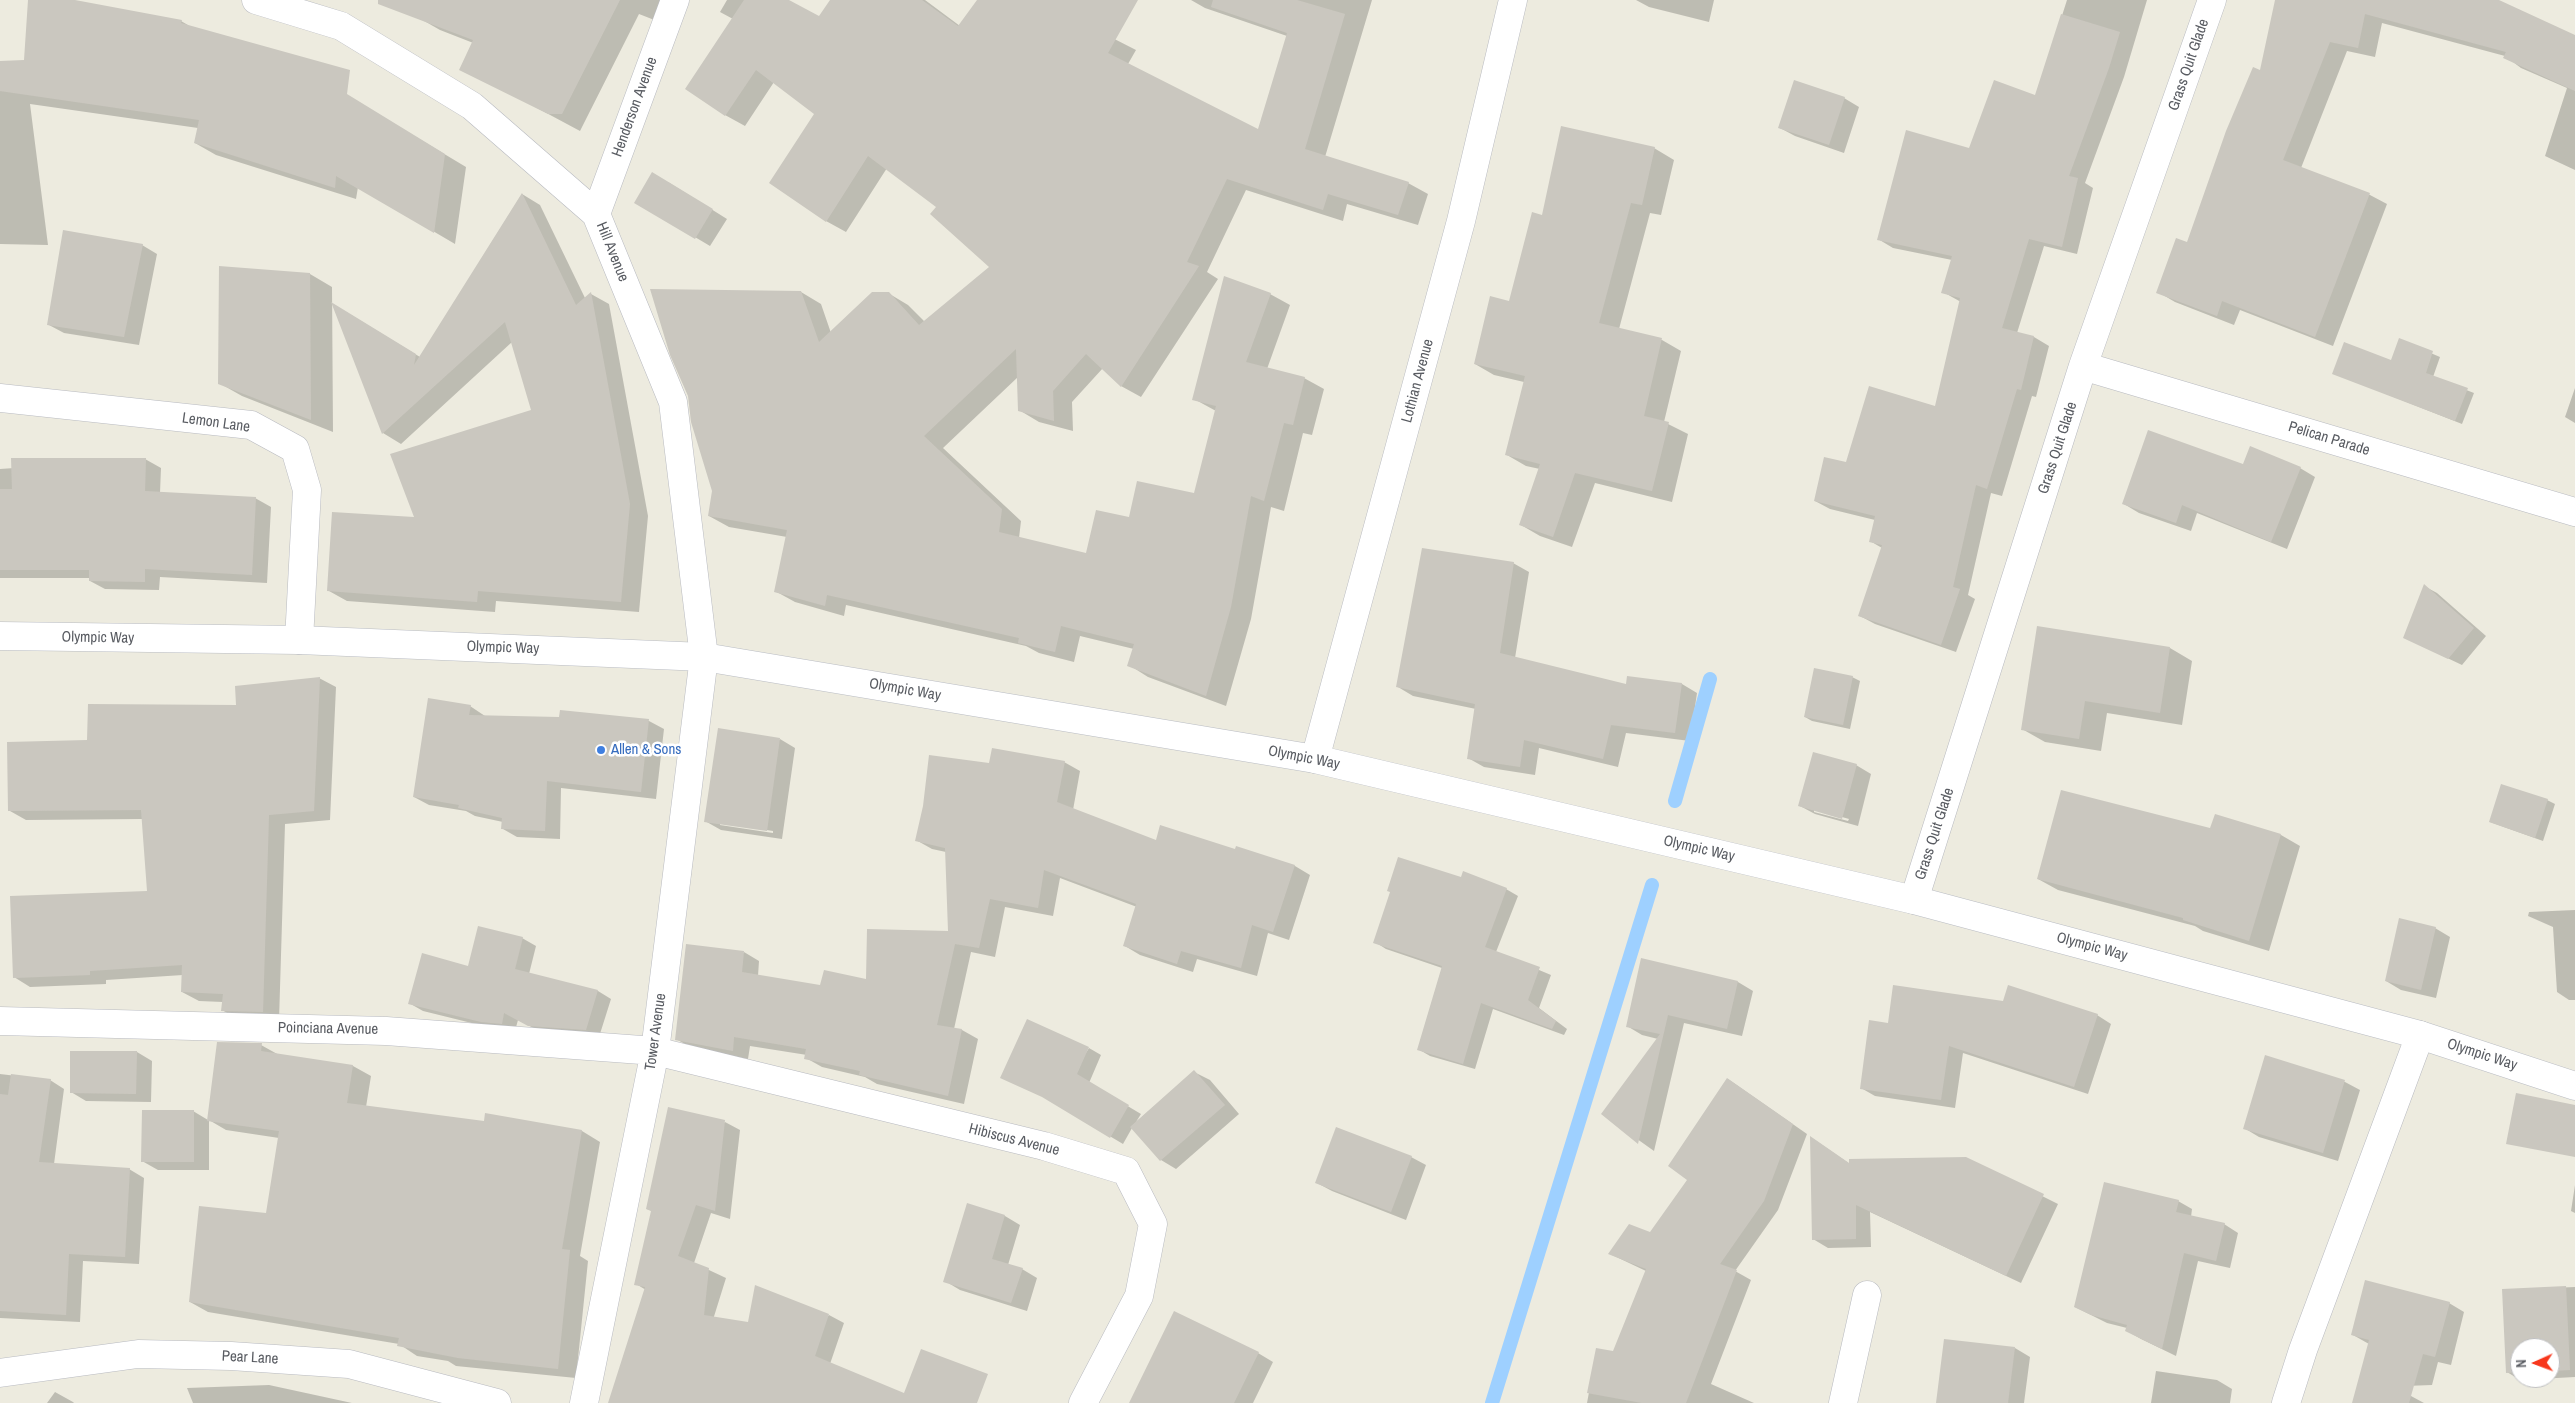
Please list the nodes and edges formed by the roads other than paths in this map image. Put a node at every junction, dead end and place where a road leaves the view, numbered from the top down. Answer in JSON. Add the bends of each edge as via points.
{"nodes":[{"id":1,"x":256,"y":0,"type":"edge"},
{"id":2,"x":674,"y":0,"type":"edge"},
{"id":3,"x":1513,"y":0,"type":"edge"},
{"id":4,"x":2212,"y":0,"type":"edge"},
{"id":5,"x":596,"y":214,"type":"junction"},
{"id":6,"x":2084,"y":366,"type":"junction"},
{"id":7,"x":0,"y":398,"type":"edge"},
{"id":8,"x":2575,"y":512,"type":"edge"},
{"id":9,"x":0,"y":636,"type":"edge"},
{"id":10,"x":299,"y":640,"type":"junction"},
{"id":11,"x":704,"y":657,"type":"junction"},
{"id":12,"x":1315,"y":759,"type":"junction"},
{"id":13,"x":1914,"y":900,"type":"junction"},
{"id":14,"x":0,"y":1021,"type":"edge"},
{"id":15,"x":2420,"y":1035,"type":"junction"},
{"id":16,"x":655,"y":1052,"type":"junction"},
{"id":17,"x":2575,"y":1086,"type":"edge"},
{"id":18,"x":1867,"y":1295,"type":"dead end"},
{"id":19,"x":0,"y":1373,"type":"edge"},
{"id":20,"x":497,"y":1403,"type":"edge"},
{"id":21,"x":584,"y":1403,"type":"edge"},
{"id":22,"x":1083,"y":1403,"type":"edge"},
{"id":23,"x":1843,"y":1403,"type":"edge"},
{"id":24,"x":2286,"y":1403,"type":"edge"}],
"edges":[{"from":1,"to":5,"type":"street","name":"Hill Avenue","via":[[341,26],[472,106]]},
{"from":2,"to":5,"type":"street","name":"Henderson Avenue"},
{"from":3,"to":12,"type":"street","name":"Lothian Avenue","via":[[1461,221]]},
{"from":4,"to":6,"type":"street","name":"Grass Quit Glade"},
{"from":5,"to":11,"type":"street","name":"Hill Avenue","via":[[673,402]]},
{"from":6,"to":8,"type":"street","name":"Pelican Parade"},
{"from":6,"to":13,"type":"street","name":"Grass Quit Glade"},
{"from":7,"to":10,"type":"street","name":"Lemon Lane","via":[[251,425],[295,449],[307,490]]},
{"from":9,"to":10,"type":"street","name":"Olympic Way"},
{"from":10,"to":11,"type":"street","name":"Olympic Way"},
{"from":11,"to":12,"type":"street","name":"Olympic Way"},
{"from":11,"to":16,"type":"street","name":"Tower Avenue"},
{"from":12,"to":13,"type":"street","name":"Olympic Way"},
{"from":13,"to":15,"type":"street","name":"Olympic Way"},
{"from":14,"to":16,"type":"street","name":"Poinciana Avenue","via":[[386,1031]]},
{"from":15,"to":17,"type":"street","name":"Olympic Way"},
{"from":15,"to":24,"type":"street","via":[[2302,1350]]},
{"from":16,"to":21,"type":"street","name":"Tower Avenue"},
{"from":16,"to":22,"type":"street","name":"Hibiscus Avenue","via":[[1044,1146],[1126,1171],[1153,1224],[1139,1296]]},
{"from":18,"to":23,"type":"street"},
{"from":19,"to":20,"type":"street","name":"Pear Lane","via":[[138,1354],[231,1356],[349,1364]]}]}
